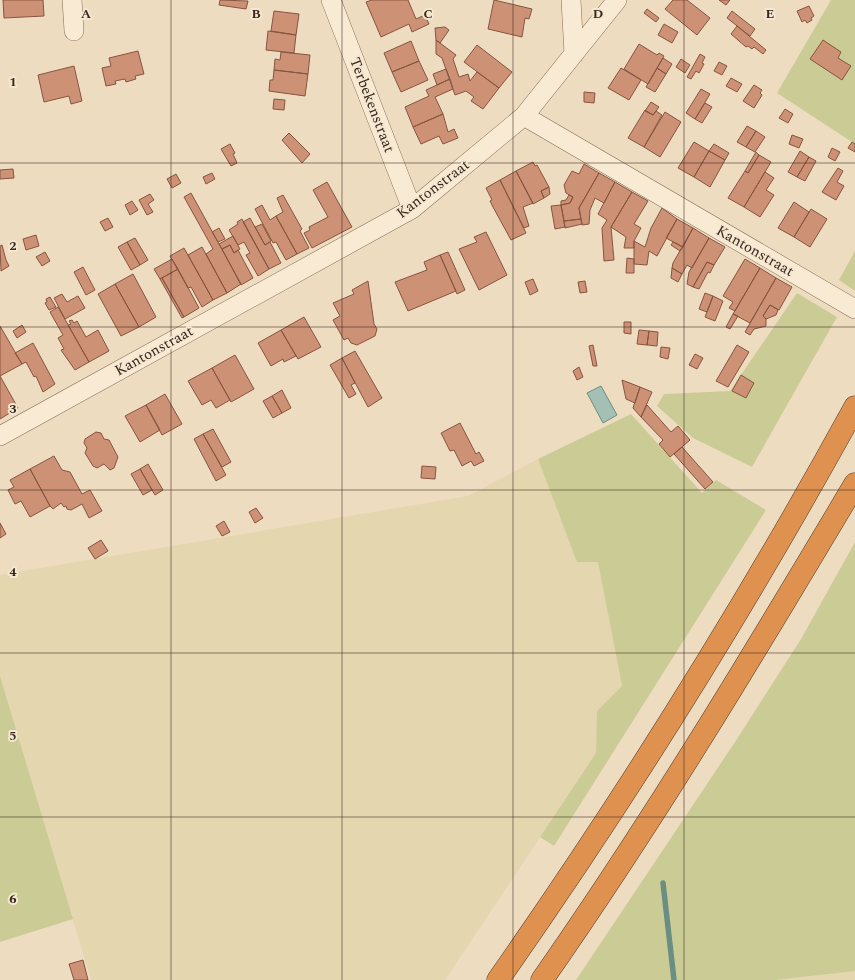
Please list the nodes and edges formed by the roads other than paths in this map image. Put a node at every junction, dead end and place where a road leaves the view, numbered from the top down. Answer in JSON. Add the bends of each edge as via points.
{"nodes":[{"id":1,"x":72,"y":0,"type":"edge"},
{"id":2,"x":332,"y":0,"type":"edge"},
{"id":3,"x":571,"y":0,"type":"edge"},
{"id":4,"x":617,"y":0,"type":"edge"},
{"id":5,"x":74,"y":31,"type":"dead end"},
{"id":6,"x":574,"y":54,"type":"junction"},
{"id":7,"x":524,"y":116,"type":"junction"},
{"id":8,"x":412,"y":209,"type":"junction"},
{"id":9,"x":855,"y":309,"type":"edge"},
{"id":10,"x":855,"y":407,"type":"edge"},
{"id":11,"x":0,"y":436,"type":"edge"},
{"id":12,"x":855,"y":484,"type":"edge"},
{"id":13,"x":498,"y":980,"type":"edge"},
{"id":14,"x":542,"y":980,"type":"edge"}],
"edges":[{"from":1,"to":5,"type":"street"},
{"from":2,"to":8,"type":"street","name":"Terbekenstraat"},
{"from":3,"to":6,"type":"street"},
{"from":4,"to":6,"type":"street"},
{"from":6,"to":7,"type":"street"},
{"from":7,"to":8,"type":"street","name":"Kantonstraat"},
{"from":7,"to":9,"type":"street","name":"Kantonstraat"},
{"from":8,"to":11,"type":"street","name":"Kantonstraat"},
{"from":10,"to":13,"type":"highway","via":[[708,660],[566,883]]},
{"from":12,"to":14,"type":"highway","via":[[734,686],[598,900]]}]}
